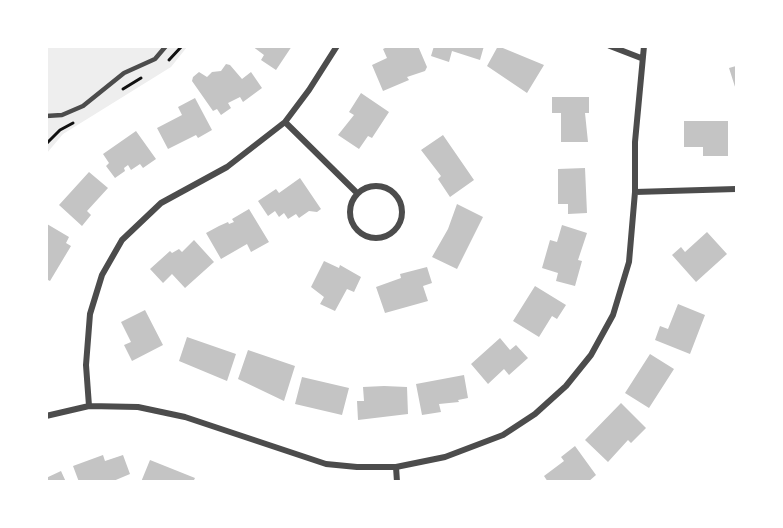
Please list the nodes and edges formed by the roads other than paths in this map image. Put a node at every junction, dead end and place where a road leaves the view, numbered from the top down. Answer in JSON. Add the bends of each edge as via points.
{"nodes":[{"id":1,"x":166,"y":46,"type":"edge"},
{"id":2,"x":337,"y":46,"type":"edge"},
{"id":3,"x":610,"y":46,"type":"edge"},
{"id":4,"x":644,"y":46,"type":"edge"},
{"id":5,"x":641,"y":58,"type":"junction"},
{"id":6,"x":46,"y":116,"type":"edge"},
{"id":7,"x":285,"y":122,"type":"junction"},
{"id":8,"x":736,"y":189,"type":"edge"},
{"id":9,"x":635,"y":192,"type":"junction"},
{"id":10,"x":357,"y":193,"type":"junction"},
{"id":11,"x":89,"y":406,"type":"junction"},
{"id":12,"x":46,"y":416,"type":"edge"},
{"id":13,"x":396,"y":467,"type":"junction"},
{"id":14,"x":397,"y":482,"type":"edge"}],
"edges":[{"from":1,"to":6,"type":"lane","via":[[155,59],[124,72],[83,106],[62,115]]},
{"from":2,"to":7,"type":"street"},
{"from":3,"to":5,"type":"street"},
{"from":4,"to":5,"type":"street"},
{"from":5,"to":9,"type":"street"},
{"from":7,"to":10,"type":"street"},
{"from":7,"to":11,"type":"street","via":[[227,167],[161,203],[122,240],[102,275],[90,314],[86,365]]},
{"from":8,"to":9,"type":"street"},
{"from":9,"to":13,"type":"street","via":[[625,280],[603,335],[572,379],[535,414],[502,435],[460,453]]},
{"from":10,"to":10,"type":"street","via":[[350,212],[359,232],[377,238],[394,231],[402,217],[398,197],[379,186]]},
{"from":11,"to":12,"type":"street"},
{"from":11,"to":13,"type":"street","via":[[138,407],[186,417],[326,464]]},
{"from":13,"to":14,"type":"street"}]}
